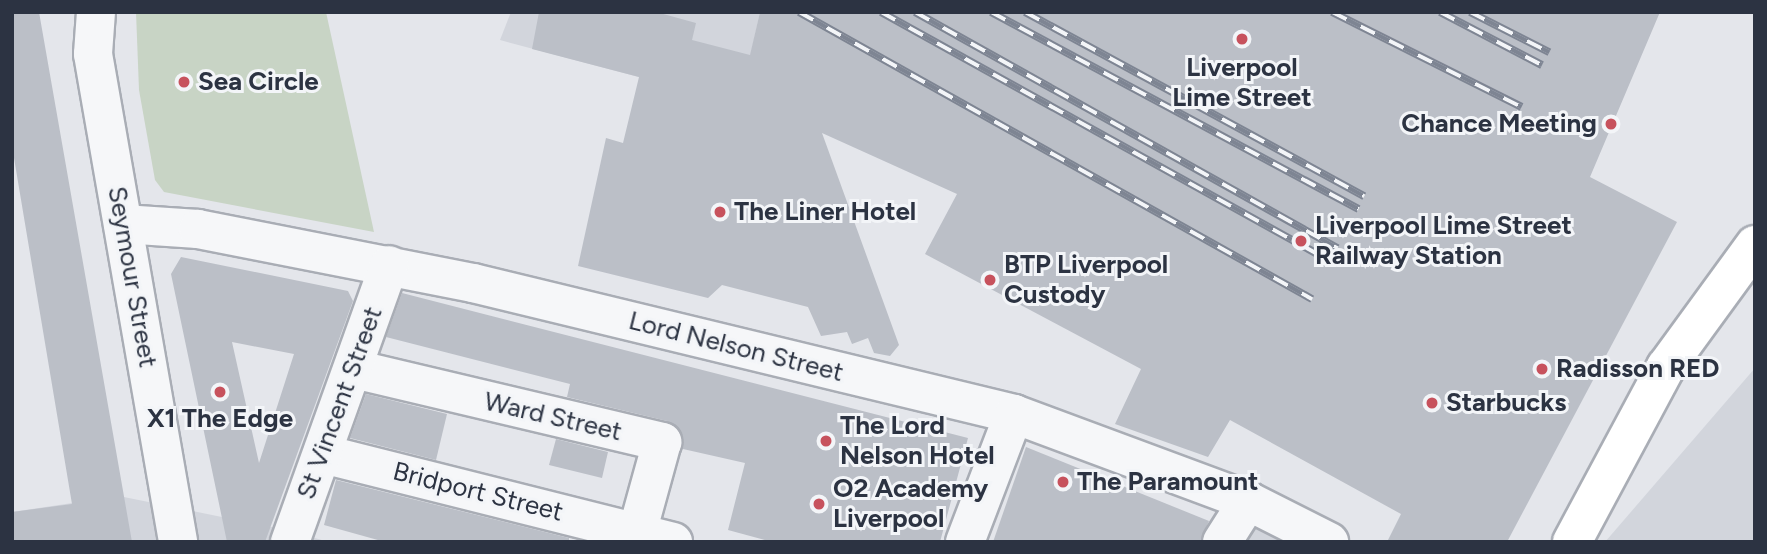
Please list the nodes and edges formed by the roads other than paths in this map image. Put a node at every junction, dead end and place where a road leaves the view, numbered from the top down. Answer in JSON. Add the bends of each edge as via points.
{"nodes":[{"id":1,"x":96,"y":12,"type":"edge"},
{"id":2,"x":123,"y":224,"type":"junction"},
{"id":3,"x":1755,"y":245,"type":"edge"},
{"id":4,"x":389,"y":265,"type":"junction"},
{"id":5,"x":354,"y":369,"type":"junction"},
{"id":6,"x":1014,"y":414,"type":"junction"},
{"id":7,"x":323,"y":454,"type":"junction"},
{"id":8,"x":1248,"y":501,"type":"junction"},
{"id":9,"x":637,"y":533,"type":"junction"},
{"id":10,"x":177,"y":542,"type":"edge"},
{"id":11,"x":290,"y":542,"type":"edge"},
{"id":12,"x":673,"y":542,"type":"edge"},
{"id":13,"x":965,"y":542,"type":"edge"},
{"id":14,"x":1222,"y":542,"type":"edge"},
{"id":15,"x":1329,"y":542,"type":"edge"},
{"id":16,"x":1572,"y":542,"type":"edge"}],
"edges":[{"from":1,"to":2,"type":"street","name":"Seymour Street","via":[[93,54]]},
{"from":2,"to":4,"type":"street","name":"Lord Nelson Street","via":[[198,229]]},
{"from":2,"to":10,"type":"street","name":"Seymour Street"},
{"from":3,"to":16,"type":"main road","via":[[1666,368]]},
{"from":4,"to":5,"type":"street","name":"St Vincent Street"},
{"from":4,"to":6,"type":"street","name":"Lord Nelson Street"},
{"from":5,"to":7,"type":"street","name":"St Vincent Street"},
{"from":5,"to":9,"type":"street","name":"Ward Street","via":[[662,442]]},
{"from":6,"to":8,"type":"street","name":"Lord Nelson Street"},
{"from":6,"to":13,"type":"street"},
{"from":7,"to":9,"type":"street","name":"Bridport Street"},
{"from":7,"to":11,"type":"street","name":"St Vincent Street"},
{"from":8,"to":14,"type":"street"},
{"from":8,"to":15,"type":"street","name":"Lord Nelson Street"},
{"from":9,"to":12,"type":"street","name":"Bridport Street"}]}
